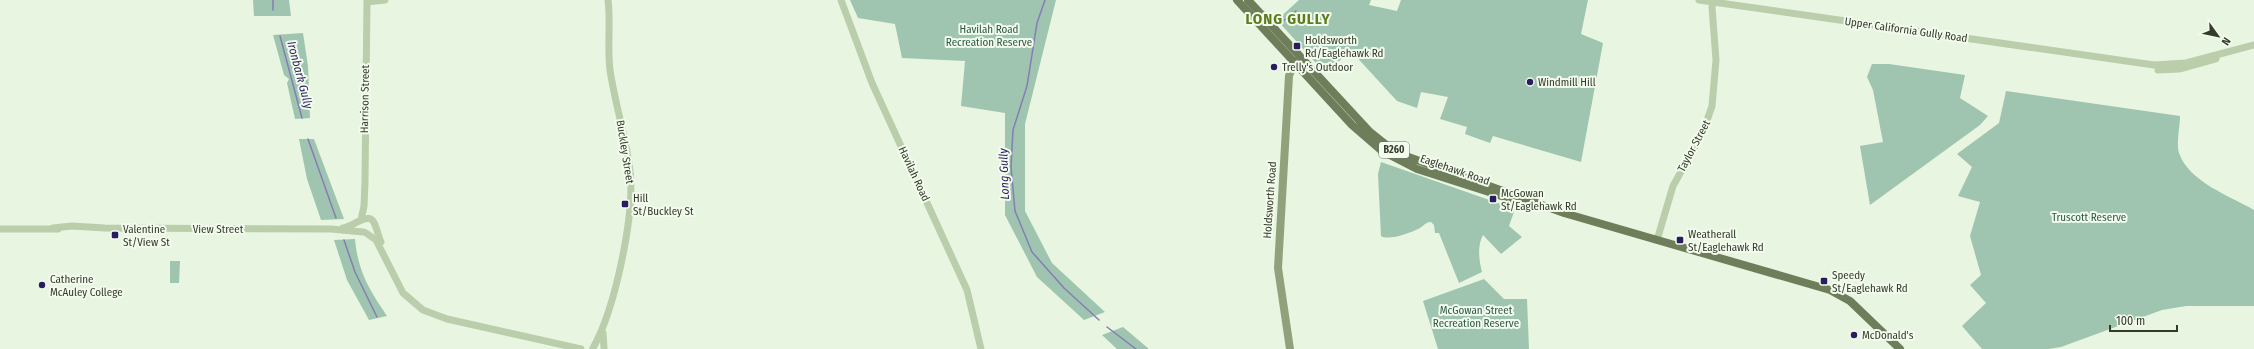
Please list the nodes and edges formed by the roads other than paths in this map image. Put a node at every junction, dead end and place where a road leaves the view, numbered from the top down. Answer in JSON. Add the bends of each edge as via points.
{"nodes":[{"id":1,"x":385,"y":0,"type":"edge"},
{"id":2,"x":608,"y":0,"type":"edge"},
{"id":3,"x":841,"y":0,"type":"edge"},
{"id":4,"x":1237,"y":0,"type":"edge"},
{"id":5,"x":1248,"y":0,"type":"edge"},
{"id":6,"x":1699,"y":0,"type":"edge"},
{"id":7,"x":367,"y":1,"type":"edge"},
{"id":8,"x":1717,"y":1,"type":"edge"},
{"id":9,"x":2254,"y":45,"type":"edge"},
{"id":10,"x":1298,"y":59,"type":"junction"},
{"id":11,"x":365,"y":182,"type":"junction"},
{"id":12,"x":370,"y":218,"type":"junction"},
{"id":13,"x":360,"y":221,"type":"junction"},
{"id":14,"x":374,"y":226,"type":"junction"},
{"id":15,"x":0,"y":228,"type":"edge"},
{"id":16,"x":330,"y":229,"type":"junction"},
{"id":17,"x":365,"y":233,"type":"junction"},
{"id":18,"x":1657,"y":240,"type":"junction"},
{"id":19,"x":419,"y":306,"type":"junction"},
{"id":20,"x":603,"y":327,"type":"junction"},
{"id":21,"x":1886,"y":337,"type":"junction"},
{"id":22,"x":569,"y":348,"type":"edge"},
{"id":23,"x":581,"y":349,"type":"edge"},
{"id":24,"x":593,"y":349,"type":"edge"},
{"id":25,"x":604,"y":349,"type":"edge"},
{"id":26,"x":981,"y":349,"type":"edge"},
{"id":27,"x":1290,"y":349,"type":"edge"},
{"id":28,"x":1894,"y":349,"type":"edge"},
{"id":29,"x":1900,"y":349,"type":"edge"}],
"edges":[{"from":1,"to":7,"type":"street"},
{"from":2,"to":20,"type":"street","name":"Buckley Street","via":[[608,55],[630,166],[631,189],[625,247]]},
{"from":3,"to":26,"type":"street","name":"Havilah Road","via":[[872,83],[967,290]]},
{"from":4,"to":10,"type":"main road","name":"Eaglehawk Road","number":"B260"},
{"from":5,"to":10,"type":"main road","name":"Eaglehawk Road","number":"B260"},
{"from":6,"to":8,"type":"street","name":"Upper California Gully Road"},
{"from":7,"to":11,"type":"street","name":"Harrison Street"},
{"from":8,"to":9,"type":"street","name":"Upper California Gully Road","via":[[2114,61],[2152,69],[2180,69]]},
{"from":8,"to":18,"type":"street","name":"Taylor Street","via":[[1716,82],[1710,115],[1671,191]]},
{"from":10,"to":18,"type":"main road","name":"Eaglehawk Road","number":"B260","via":[[1355,128],[1388,155],[1417,169]]},
{"from":10,"to":27,"type":"main road","name":"Holdsworth Road","via":[[1290,76],[1278,268]]},
{"from":11,"to":12,"type":"street","name":"Harrison Street"},
{"from":11,"to":13,"type":"street","name":"Harrison Street","via":[[364,206]]},
{"from":12,"to":13,"type":"street"},
{"from":12,"to":14,"type":"street"},
{"from":13,"to":16,"type":"street","name":"View Street","via":[[346,227]]},
{"from":13,"to":17,"type":"street","via":[[360,229]]},
{"from":14,"to":17,"type":"street","via":[[370,232]]},
{"from":14,"to":19,"type":"street","via":[[402,282]]},
{"from":15,"to":16,"type":"street","name":"View Street","via":[[72,226]]},
{"from":16,"to":17,"type":"street","name":"View Street"},
{"from":17,"to":19,"type":"street","via":[[376,240],[400,288]]},
{"from":18,"to":21,"type":"main road","name":"Eaglehawk Road","number":"B260","via":[[1830,290],[1850,301]]},
{"from":19,"to":22,"type":"street","via":[[440,317]]},
{"from":20,"to":24,"type":"street","name":"Buckley Street"},
{"from":20,"to":25,"type":"street","name":"Buckley Street"},
{"from":21,"to":28,"type":"main road","name":"Eaglehawk Road","number":"B260"},
{"from":21,"to":29,"type":"main road","name":"Eaglehawk Road","number":"B260"},
{"from":22,"to":23,"type":"street"},
{"from":24,"to":25,"type":"street"}]}
